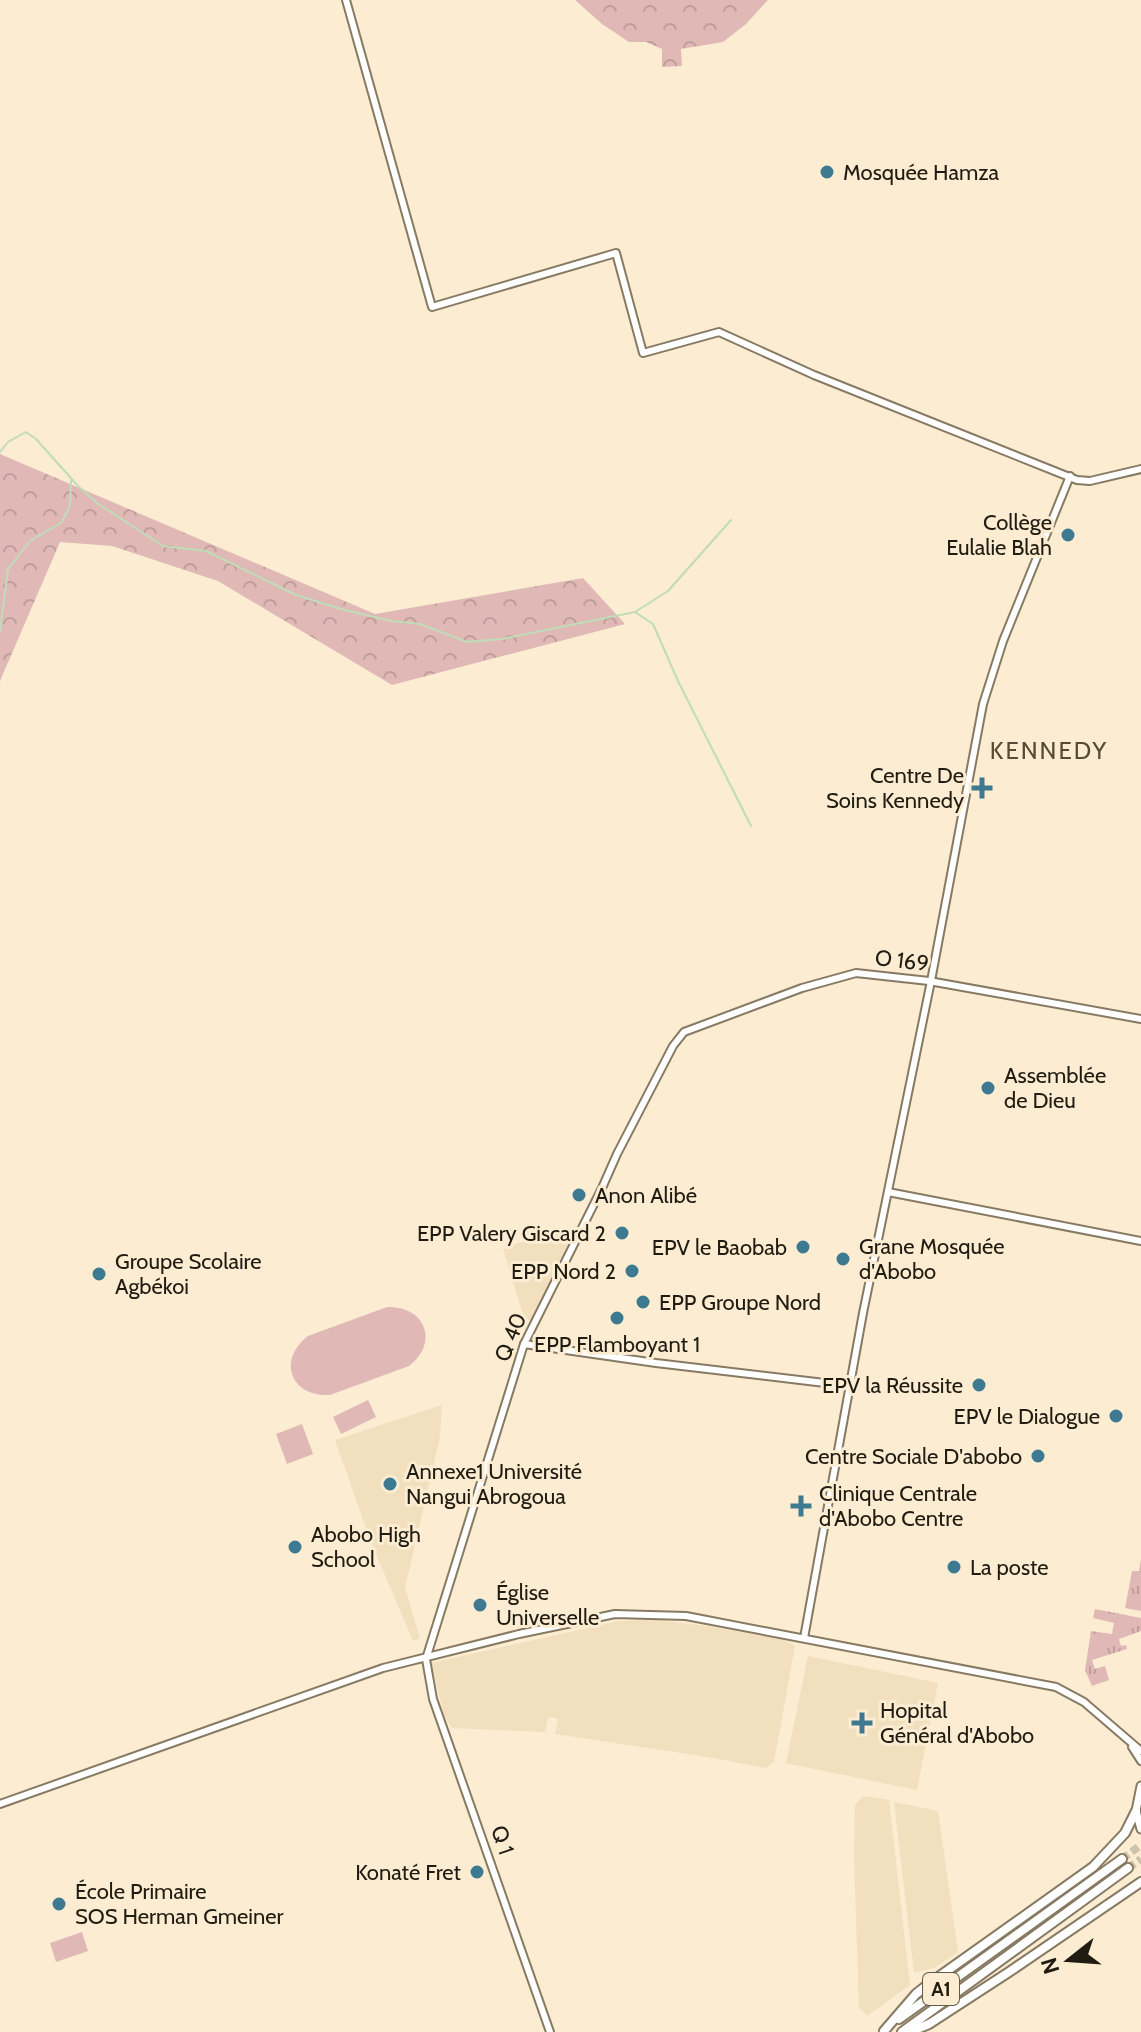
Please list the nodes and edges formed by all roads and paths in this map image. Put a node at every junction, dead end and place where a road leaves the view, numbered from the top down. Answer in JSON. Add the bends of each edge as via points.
{"nodes":[{"id":1,"x":346,"y":0,"type":"edge"},
{"id":2,"x":1141,"y":469,"type":"edge"},
{"id":3,"x":1070,"y":476,"type":"junction"},
{"id":4,"x":931,"y":981,"type":"junction"},
{"id":5,"x":1141,"y":1019,"type":"edge"},
{"id":6,"x":673,"y":1046,"type":"joint"},
{"id":7,"x":888,"y":1192,"type":"junction"},
{"id":8,"x":1141,"y":1241,"type":"edge"},
{"id":9,"x":524,"y":1344,"type":"junction"},
{"id":10,"x":850,"y":1386,"type":"junction"},
{"id":11,"x":804,"y":1638,"type":"junction"},
{"id":12,"x":426,"y":1659,"type":"junction"},
{"id":13,"x":1129,"y":1743,"type":"junction"},
{"id":14,"x":1141,"y":1751,"type":"edge"},
{"id":15,"x":1141,"y":1761,"type":"edge"},
{"id":16,"x":1141,"y":1786,"type":"edge"},
{"id":17,"x":0,"y":1804,"type":"edge"},
{"id":18,"x":1136,"y":1811,"type":"junction"},
{"id":19,"x":1141,"y":1829,"type":"edge"},
{"id":20,"x":1122,"y":1859,"type":"tunnel mouth"},
{"id":21,"x":1128,"y":1868,"type":"tunnel mouth"},
{"id":22,"x":1141,"y":1882,"type":"edge"},
{"id":23,"x":883,"y":2031,"type":"edge"},
{"id":24,"x":550,"y":2032,"type":"edge"},
{"id":25,"x":902,"y":2032,"type":"edge"},
{"id":26,"x":910,"y":2032,"type":"edge"}],
"edges":[{"from":1,"to":3,"type":"street","via":[[432,307],[616,253],[643,353],[719,332]]},
{"from":2,"to":3,"type":"street","via":[[1090,481]]},
{"from":3,"to":4,"type":"street","via":[[983,704]]},
{"from":4,"to":5,"type":"street","name":"O 169"},
{"from":4,"to":6,"type":"street","name":"O 169","via":[[856,973],[684,1032]]},
{"from":4,"to":7,"type":"street"},
{"from":6,"to":9,"type":"street","name":"Q 40"},
{"from":7,"to":8,"type":"street"},
{"from":7,"to":10,"type":"street"},
{"from":9,"to":10,"type":"street"},
{"from":9,"to":12,"type":"street","name":"Q 40"},
{"from":10,"to":11,"type":"street"},
{"from":11,"to":12,"type":"street","via":[[686,1616],[615,1614]]},
{"from":11,"to":13,"type":"street","via":[[1056,1687],[1084,1702]]},
{"from":12,"to":17,"type":"street","via":[[361,1675]]},
{"from":12,"to":24,"type":"street","name":"Q 1","via":[[433,1699]]},
{"from":13,"to":14,"type":"street"},
{"from":13,"to":15,"type":"street"},
{"from":16,"to":18,"type":"main road"},
{"from":18,"to":19,"type":"main road"},
{"from":18,"to":23,"type":"main road","via":[[1125,1833],[1093,1867],[923,1989]]},
{"from":20,"to":23,"type":"main road","number":"A1"},
{"from":21,"to":25,"type":"main road","number":"A1"},
{"from":22,"to":26,"type":"main road","via":[[996,1981]]}]}
